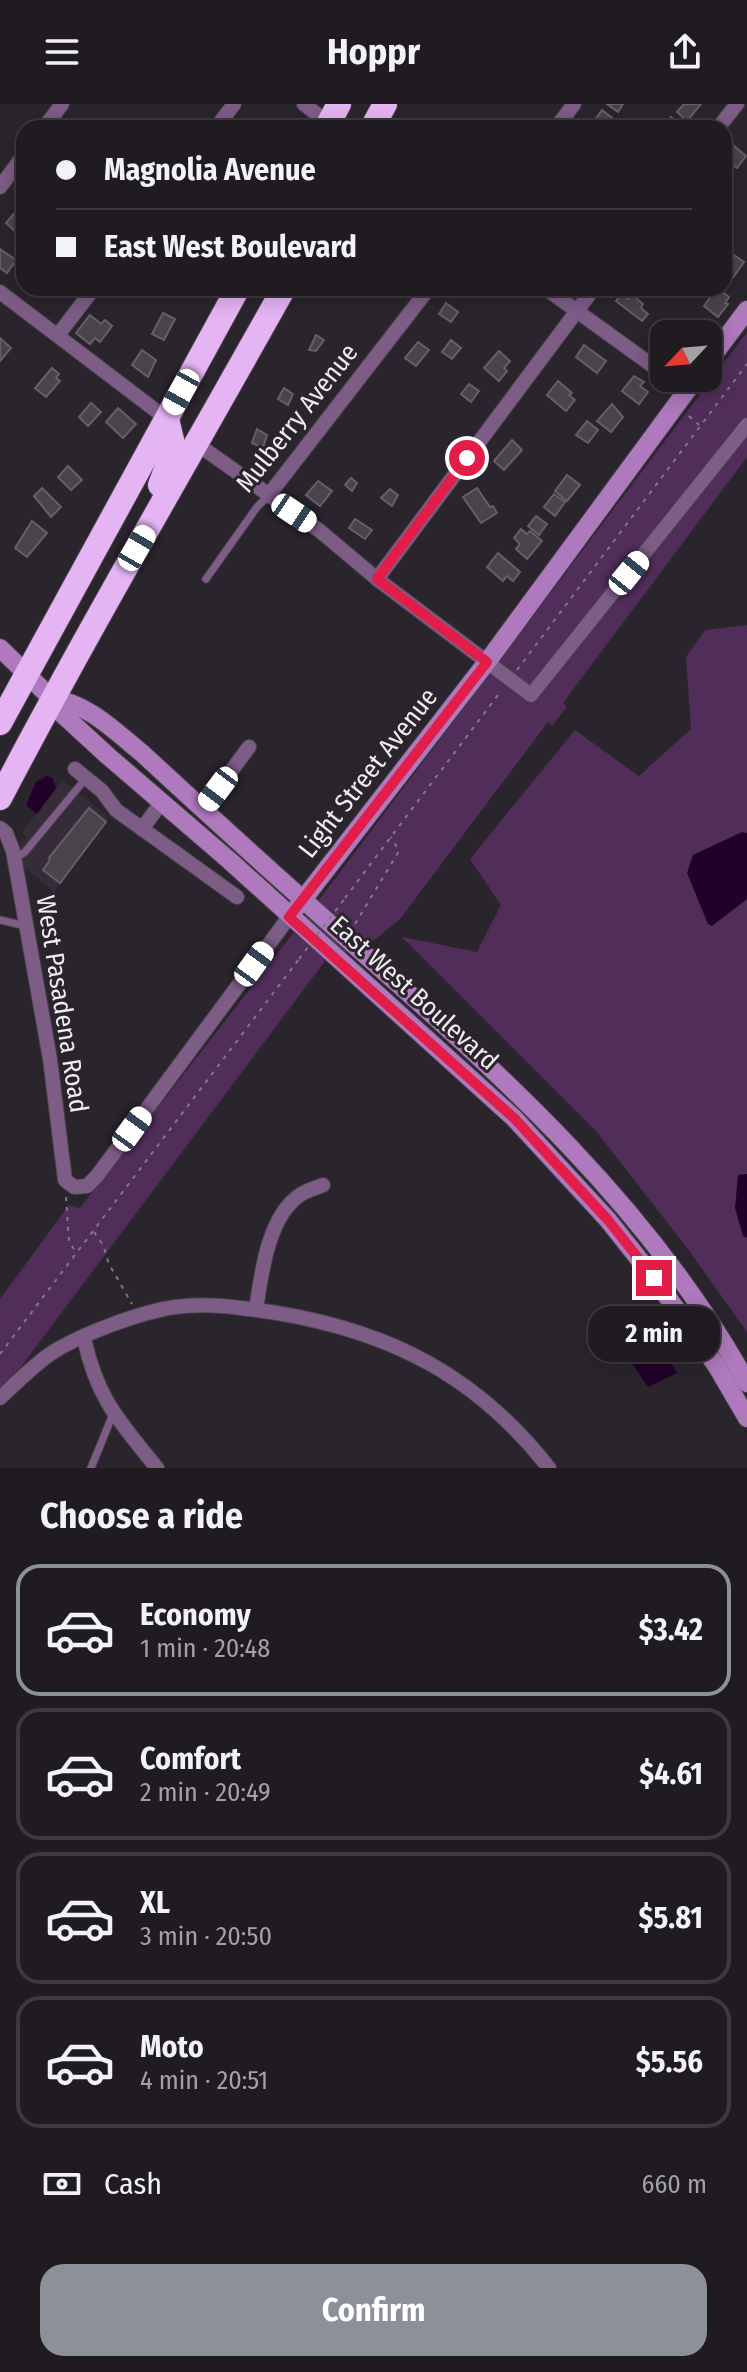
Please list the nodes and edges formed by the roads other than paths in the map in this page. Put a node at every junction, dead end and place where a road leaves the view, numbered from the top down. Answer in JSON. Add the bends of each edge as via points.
{"nodes":[{"id":1,"x":304,"y":104,"type":"edge"},
{"id":2,"x":737,"y":104,"type":"edge"},
{"id":3,"x":330,"y":120,"type":"edge"},
{"id":4,"x":724,"y":120,"type":"edge"},
{"id":5,"x":16,"y":166,"type":"edge"},
{"id":6,"x":0,"y":187,"type":"edge"},
{"id":7,"x":0,"y":292,"type":"edge"},
{"id":8,"x":88,"y":296,"type":"edge"},
{"id":9,"x":234,"y":296,"type":"edge"},
{"id":10,"x":280,"y":296,"type":"edge"},
{"id":11,"x":423,"y":296,"type":"edge"},
{"id":12,"x":555,"y":296,"type":"edge"},
{"id":13,"x":588,"y":296,"type":"edge"},
{"id":14,"x":747,"y":310,"type":"edge"},
{"id":15,"x":226,"y":311,"type":"junction"},
{"id":16,"x":575,"y":312,"type":"junction"},
{"id":17,"x":58,"y":335,"type":"junction"},
{"id":18,"x":722,"y":343,"type":"edge"},
{"id":19,"x":650,"y":364,"type":"edge"},
{"id":20,"x":685,"y":392,"type":"edge"},
{"id":21,"x":167,"y":419,"type":"junction"},
{"id":22,"x":747,"y":425,"type":"edge"},
{"id":23,"x":197,"y":444,"type":"junction"},
{"id":24,"x":268,"y":496,"type":"junction"},
{"id":25,"x":137,"y":548,"type":"junction"},
{"id":26,"x":206,"y":579,"type":"dead end"},
{"id":27,"x":377,"y":579,"type":"junction"},
{"id":28,"x":0,"y":648,"type":"edge"},
{"id":29,"x":487,"y":662,"type":"junction"},
{"id":30,"x":27,"y":675,"type":"junction"},
{"id":31,"x":52,"y":699,"type":"junction"},
{"id":32,"x":0,"y":723,"type":"edge"},
{"id":33,"x":249,"y":747,"type":"dead end"},
{"id":34,"x":80,"y":773,"type":"joint"},
{"id":35,"x":0,"y":798,"type":"edge"},
{"id":36,"x":161,"y":803,"type":"junction"},
{"id":37,"x":203,"y":809,"type":"junction"},
{"id":38,"x":0,"y":828,"type":"edge"},
{"id":39,"x":142,"y":829,"type":"junction"},
{"id":40,"x":14,"y":859,"type":"junction"},
{"id":41,"x":237,"y":897,"type":"dead end"},
{"id":42,"x":304,"y":898,"type":"junction"},
{"id":43,"x":289,"y":917,"type":"junction"},
{"id":44,"x":0,"y":920,"type":"edge"},
{"id":45,"x":26,"y":926,"type":"junction"},
{"id":46,"x":69,"y":1183,"type":"joint"},
{"id":47,"x":323,"y":1185,"type":"dead end"},
{"id":48,"x":256,"y":1310,"type":"junction"},
{"id":49,"x":84,"y":1338,"type":"junction"},
{"id":50,"x":747,"y":1383,"type":"edge"},
{"id":51,"x":0,"y":1398,"type":"edge"},
{"id":52,"x":113,"y":1414,"type":"junction"},
{"id":53,"x":747,"y":1418,"type":"edge"},
{"id":54,"x":91,"y":1468,"type":"edge"},
{"id":55,"x":157,"y":1468,"type":"edge"},
{"id":56,"x":549,"y":1468,"type":"edge"}],
"edges":[{"from":1,"to":3,"type":"street"},
{"from":2,"to":4,"type":"street"},
{"from":5,"to":6,"type":"street"},
{"from":7,"to":17,"type":"street"},
{"from":8,"to":17,"type":"street"},
{"from":9,"to":15,"type":"highway"},
{"from":10,"to":23,"type":"highway"},
{"from":11,"to":24,"type":"street","name":"Mulberry Avenue"},
{"from":12,"to":16,"type":"street"},
{"from":13,"to":16,"type":"street"},
{"from":14,"to":18,"type":"main road"},
{"from":15,"to":21,"type":"highway"},
{"from":15,"to":23,"type":"highway","via":[[181,416],[185,432]]},
{"from":16,"to":19,"type":"street"},
{"from":16,"to":27,"type":"street"},
{"from":17,"to":21,"type":"street"},
{"from":20,"to":29,"type":"main road","name":"Light Street Avenue"},
{"from":21,"to":25,"type":"highway","via":[[174,448]]},
{"from":21,"to":30,"type":"highway"},
{"from":22,"to":29,"type":"street","via":[[531,695]]},
{"from":23,"to":24,"type":"street"},
{"from":23,"to":25,"type":"highway"},
{"from":24,"to":26,"type":"lane","name":"Mulberry Avenue"},
{"from":24,"to":27,"type":"street"},
{"from":25,"to":31,"type":"highway"},
{"from":27,"to":29,"type":"street"},
{"from":28,"to":30,"type":"main road"},
{"from":29,"to":42,"type":"main road","name":"Light Street Avenue"},
{"from":30,"to":31,"type":"main road"},
{"from":30,"to":32,"type":"highway"},
{"from":31,"to":35,"type":"highway"},
{"from":31,"to":36,"type":"main road","name":"East West Boulevard"},
{"from":31,"to":37,"type":"main road","name":"East West Boulevard","via":[[69,700],[114,730]]},
{"from":33,"to":37,"type":"street"},
{"from":34,"to":39,"type":"street"},
{"from":34,"to":40,"type":"lane","via":[[25,852]]},
{"from":36,"to":39,"type":"street"},
{"from":36,"to":43,"type":"main road","name":"East West Boulevard"},
{"from":37,"to":42,"type":"main road","name":"East West Boulevard"},
{"from":38,"to":40,"type":"street","name":"West Pasadena Road"},
{"from":39,"to":41,"type":"street"},
{"from":40,"to":45,"type":"street","name":"West Pasadena Road"},
{"from":42,"to":43,"type":"main road","name":"Light Street Avenue"},
{"from":42,"to":50,"type":"main road","name":"East West Boulevard","via":[[505,1081],[610,1188],[672,1266]]},
{"from":43,"to":46,"type":"street","name":"Light Street Avenue","via":[[97,1176],[87,1186]]},
{"from":43,"to":53,"type":"main road","name":"East West Boulevard","via":[[514,1118],[558,1164],[654,1278]]},
{"from":44,"to":45,"type":"lane"},
{"from":45,"to":46,"type":"street","name":"West Pasadena Road"},
{"from":47,"to":48,"type":"street","via":[[302,1193],[281,1218],[264,1261]]},
{"from":48,"to":49,"type":"street","via":[[174,1307]]},
{"from":48,"to":56,"type":"street","via":[[357,1330],[411,1353],[486,1402]]},
{"from":49,"to":51,"type":"street","via":[[51,1353]]},
{"from":49,"to":52,"type":"street","via":[[95,1380]]},
{"from":52,"to":54,"type":"lane"},
{"from":52,"to":55,"type":"street"}]}
